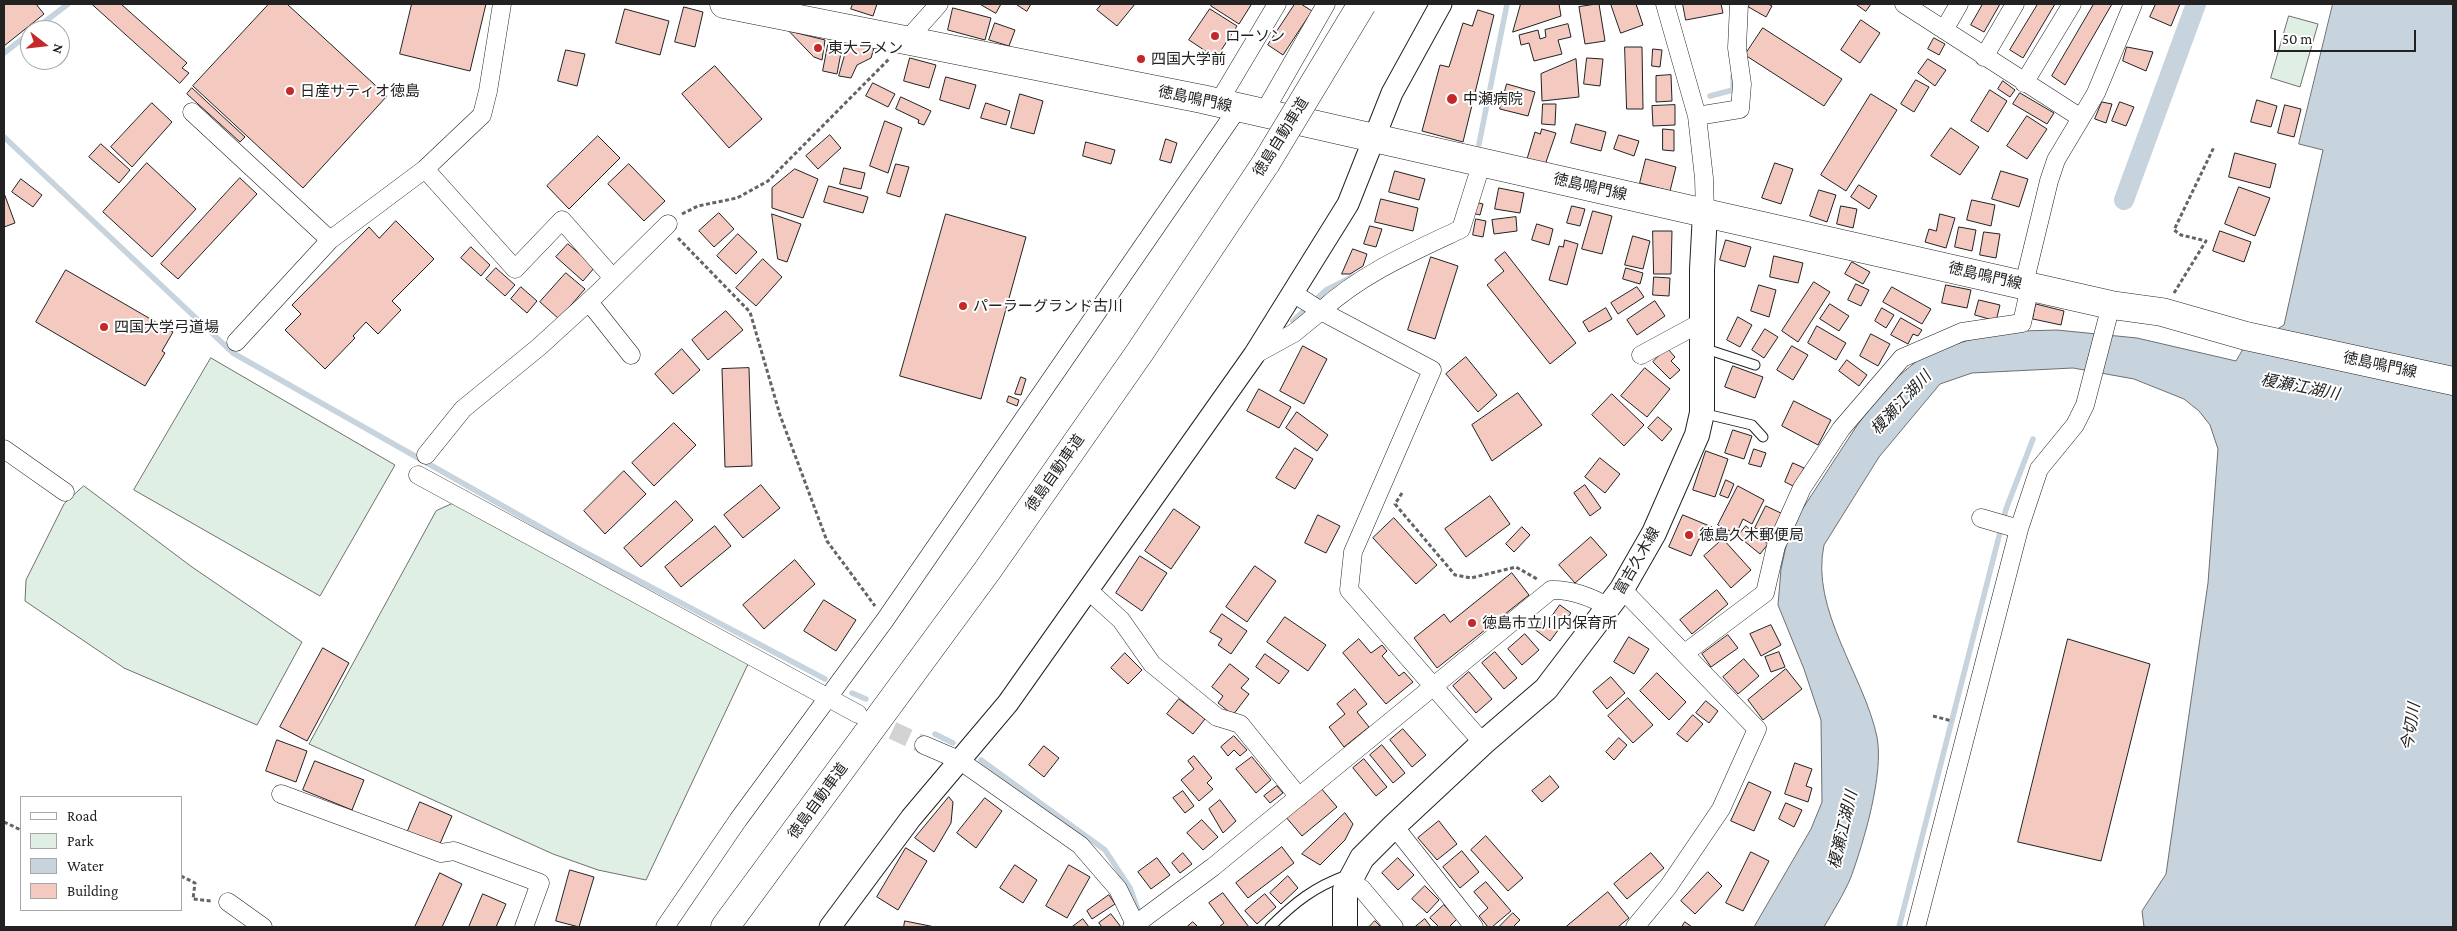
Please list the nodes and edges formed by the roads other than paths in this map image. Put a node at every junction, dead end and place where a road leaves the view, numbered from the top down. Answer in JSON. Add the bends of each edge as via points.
{"nodes":[{"id":1,"x":502,"y":4,"type":"edge"},
{"id":2,"x":724,"y":4,"type":"edge"},
{"id":3,"x":939,"y":4,"type":"edge"},
{"id":4,"x":1278,"y":4,"type":"edge"},
{"id":5,"x":1326,"y":4,"type":"edge"},
{"id":6,"x":1362,"y":4,"type":"edge"},
{"id":7,"x":1441,"y":4,"type":"edge"},
{"id":8,"x":1665,"y":4,"type":"edge"},
{"id":9,"x":1739,"y":4,"type":"edge"},
{"id":10,"x":1904,"y":4,"type":"edge"},
{"id":11,"x":1959,"y":4,"type":"edge"},
{"id":12,"x":2014,"y":4,"type":"edge"},
{"id":13,"x":2072,"y":4,"type":"edge"},
{"id":14,"x":2133,"y":4,"type":"edge"},
{"id":15,"x":1944,"y":30,"type":"junction"},
{"id":16,"x":906,"y":41,"type":"junction"},
{"id":17,"x":1984,"y":56,"type":"junction"},
{"id":18,"x":2024,"y":83,"type":"junction"},
{"id":19,"x":1239,"y":108,"type":"junction"},
{"id":20,"x":192,"y":112,"type":"dead end"},
{"id":21,"x":1697,"y":116,"type":"junction"},
{"id":22,"x":2080,"y":118,"type":"junction"},
{"id":23,"x":1373,"y":138,"type":"junction"},
{"id":24,"x":1482,"y":162,"type":"junction"},
{"id":25,"x":425,"y":169,"type":"junction"},
{"id":26,"x":1705,"y":214,"type":"junction"},
{"id":27,"x":668,"y":224,"type":"road end"},
{"id":28,"x":330,"y":240,"type":"junction"},
{"id":29,"x":613,"y":278,"type":"junction"},
{"id":30,"x":2027,"y":285,"type":"junction"},
{"id":31,"x":589,"y":302,"type":"junction"},
{"id":32,"x":1309,"y":303,"type":"junction"},
{"id":33,"x":2109,"y":313,"type":"junction"},
{"id":34,"x":1702,"y":322,"type":"junction"},
{"id":35,"x":236,"y":342,"type":"dead end"},
{"id":36,"x":1702,"y":348,"type":"junction"},
{"id":37,"x":630,"y":355,"type":"dead end"},
{"id":38,"x":1254,"y":355,"type":"junction"},
{"id":39,"x":1641,"y":355,"type":"dead end"},
{"id":40,"x":1755,"y":365,"type":"dead end"},
{"id":41,"x":2453,"y":381,"type":"edge"},
{"id":42,"x":1702,"y":413,"type":"junction"},
{"id":43,"x":1763,"y":437,"type":"dead end"},
{"id":44,"x":4,"y":449,"type":"edge"},
{"id":45,"x":426,"y":455,"type":"dead end"},
{"id":46,"x":418,"y":475,"type":"dead end"},
{"id":47,"x":65,"y":492,"type":"dead end"},
{"id":48,"x":1089,"y":591,"type":"junction"},
{"id":49,"x":1616,"y":598,"type":"junction"},
{"id":50,"x":1685,"y":653,"type":"junction"},
{"id":51,"x":1433,"y":686,"type":"junction"},
{"id":52,"x":828,"y":697,"type":"junction"},
{"id":53,"x":858,"y":714,"type":"tunnel mouth"},
{"id":54,"x":1483,"y":743,"type":"junction"},
{"id":55,"x":924,"y":745,"type":"tunnel mouth"},
{"id":56,"x":959,"y":760,"type":"junction"},
{"id":57,"x":280,"y":794,"type":"dead end"},
{"id":58,"x":1299,"y":797,"type":"junction"},
{"id":59,"x":1394,"y":826,"type":"junction"},
{"id":60,"x":1350,"y":877,"type":"junction"},
{"id":61,"x":228,"y":902,"type":"road end"},
{"id":62,"x":1138,"y":922,"type":"edge"},
{"id":63,"x":263,"y":927,"type":"edge"},
{"id":64,"x":524,"y":927,"type":"edge"},
{"id":65,"x":666,"y":927,"type":"edge"},
{"id":66,"x":725,"y":927,"type":"edge"},
{"id":67,"x":830,"y":927,"type":"edge"},
{"id":68,"x":1270,"y":927,"type":"edge"},
{"id":69,"x":1345,"y":927,"type":"edge"},
{"id":70,"x":1394,"y":927,"type":"edge"},
{"id":71,"x":1474,"y":927,"type":"edge"},
{"id":72,"x":1635,"y":927,"type":"edge"},
{"id":73,"x":1916,"y":927,"type":"edge"}],
"edges":[{"from":1,"to":25,"type":"street","via":[[482,115]]},
{"from":2,"to":16,"type":"main road","name":"徳島鳴門線"},
{"from":3,"to":16,"type":"street"},
{"from":4,"to":19,"type":"street"},
{"from":5,"to":19,"type":"street"},
{"from":6,"to":66,"type":"main road","name":"徳島自動車道","bridge":true,"via":[[1266,163],[1140,352],[987,570]]},
{"from":7,"to":23,"type":"street","via":[[1392,93]]},
{"from":8,"to":21,"type":"street"},
{"from":9,"to":21,"type":"street","via":[[1740,109]]},
{"from":10,"to":15,"type":"street"},
{"from":11,"to":15,"type":"street"},
{"from":12,"to":17,"type":"street"},
{"from":13,"to":18,"type":"street"},
{"from":14,"to":22,"type":"street","via":[[2096,94]]},
{"from":15,"to":17,"type":"street"},
{"from":16,"to":19,"type":"main road","name":"徳島鳴門線"},
{"from":17,"to":18,"type":"street"},
{"from":18,"to":22,"type":"street"},
{"from":19,"to":23,"type":"main road","name":"徳島鳴門線"},
{"from":19,"to":52,"type":"street","via":[[885,620]]},
{"from":20,"to":28,"type":"street"},
{"from":21,"to":26,"type":"street"},
{"from":22,"to":30,"type":"street","via":[[2048,181]]},
{"from":23,"to":24,"type":"main road","name":"徳島鳴門線"},
{"from":23,"to":32,"type":"street"},
{"from":24,"to":26,"type":"main road","name":"徳島鳴門線"},
{"from":24,"to":32,"type":"street","via":[[1461,229],[1397,259],[1342,291]]},
{"from":25,"to":28,"type":"street"},
{"from":25,"to":29,"type":"street","via":[[515,270],[562,220]]},
{"from":26,"to":30,"type":"main road","name":"徳島鳴門線"},
{"from":26,"to":34,"type":"main road","name":"富吉久木線"},
{"from":27,"to":29,"type":"street"},
{"from":28,"to":35,"type":"street"},
{"from":29,"to":31,"type":"street"},
{"from":30,"to":33,"type":"main road","name":"徳島鳴門線"},
{"from":30,"to":50,"type":"street","via":[[2022,324],[1962,332],[1902,358],[1841,429],[1802,488],[1776,546],[1765,594]]},
{"from":31,"to":37,"type":"street"},
{"from":31,"to":45,"type":"street","via":[[463,409]]},
{"from":32,"to":38,"type":"street"},
{"from":32,"to":38,"type":"street","via":[[1294,333]]},
{"from":32,"to":51,"type":"street","via":[[1432,370],[1353,552],[1349,590]]},
{"from":33,"to":41,"type":"main road","name":"徳島鳴門線","via":[[2162,312],[2246,336]]},
{"from":33,"to":73,"type":"street","via":[[2086,405],[2075,425],[2001,523]]},
{"from":34,"to":36,"type":"main road","name":"富吉久木線"},
{"from":34,"to":39,"type":"street"},
{"from":36,"to":40,"type":"lane"},
{"from":36,"to":42,"type":"main road","name":"富吉久木線"},
{"from":38,"to":48,"type":"street"},
{"from":42,"to":43,"type":"lane","via":[[1752,425]]},
{"from":42,"to":49,"type":"main road","name":"富吉久木線","via":[[1697,435],[1654,533]]},
{"from":44,"to":47,"type":"street"},
{"from":46,"to":52,"type":"street"},
{"from":48,"to":56,"type":"street","via":[[1008,703]]},
{"from":48,"to":58,"type":"street","via":[[1121,620],[1152,664],[1217,717],[1240,724]]},
{"from":49,"to":50,"type":"street"},
{"from":49,"to":51,"type":"street","via":[[1551,590]]},
{"from":49,"to":54,"type":"main road","name":"富吉久木線","via":[[1546,689]]},
{"from":50,"to":72,"type":"street","via":[[1757,729],[1721,809],[1668,887]]},
{"from":51,"to":54,"type":"street"},
{"from":51,"to":58,"type":"street"},
{"from":52,"to":53,"type":"street"},
{"from":52,"to":65,"type":"street","via":[[738,820]]},
{"from":54,"to":59,"type":"main road","name":"富吉久木線"},
{"from":55,"to":56,"type":"street"},
{"from":56,"to":62,"type":"street","via":[[1080,845],[1118,889]]},
{"from":56,"to":67,"type":"street","via":[[911,818]]},
{"from":57,"to":64,"type":"street","via":[[442,853],[454,851],[540,883]]},
{"from":58,"to":62,"type":"street","via":[[1213,867]]},
{"from":59,"to":60,"type":"main road","name":"富吉久木線","via":[[1362,858]]},
{"from":59,"to":71,"type":"street"},
{"from":60,"to":68,"type":"lane","via":[[1324,883],[1295,902]]},
{"from":60,"to":69,"type":"main road","name":"富吉久木線","via":[[1344,901]]},
{"from":60,"to":70,"type":"street"},
{"from":61,"to":63,"type":"street"}]}
